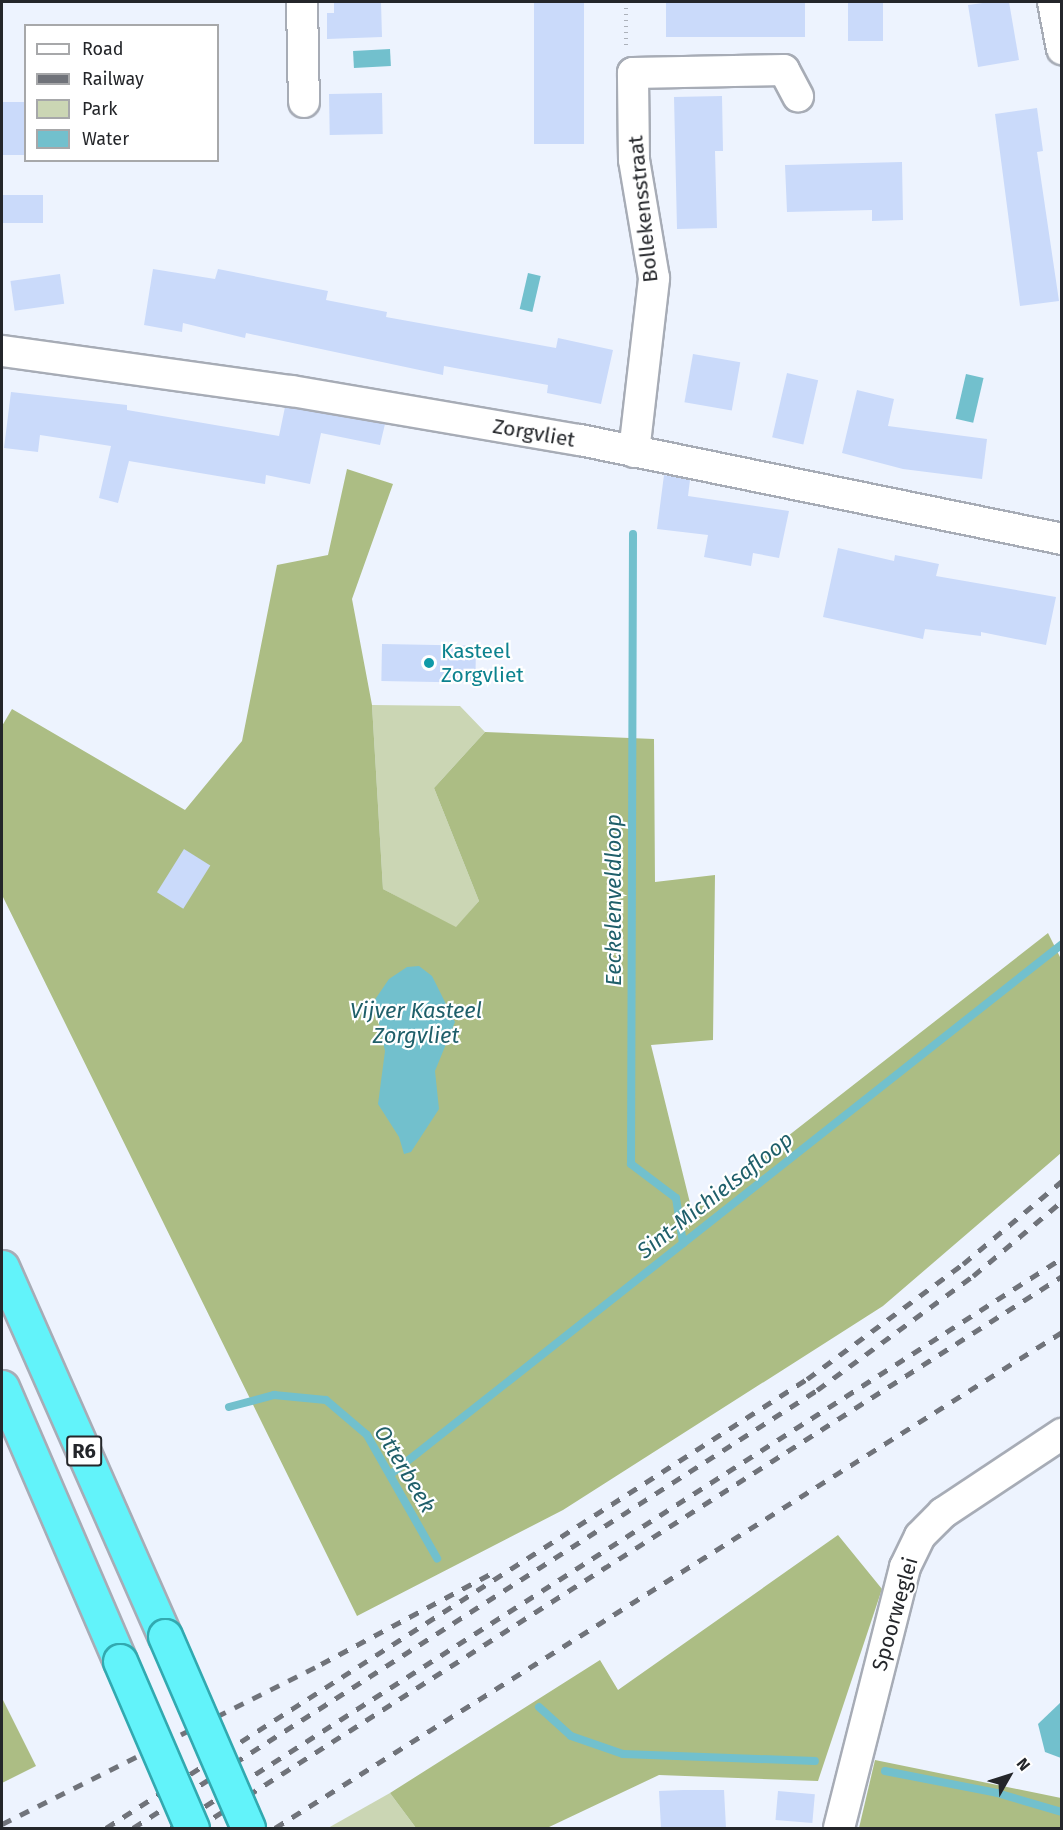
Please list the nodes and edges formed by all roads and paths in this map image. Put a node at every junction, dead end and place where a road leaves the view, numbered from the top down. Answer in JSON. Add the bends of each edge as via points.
{"nodes":[{"id":1,"x":302,"y":2,"type":"edge"},
{"id":2,"x":626,"y":2,"type":"edge"},
{"id":3,"x":1053,"y":2,"type":"edge"},
{"id":4,"x":1061,"y":39,"type":"edge"},
{"id":5,"x":633,"y":73,"type":"junction"},
{"id":6,"x":798,"y":96,"type":"dead end"},
{"id":7,"x":304,"y":102,"type":"dead end"},
{"id":8,"x":2,"y":351,"type":"edge"},
{"id":9,"x":634,"y":452,"type":"junction"},
{"id":10,"x":1062,"y":539,"type":"edge"},
{"id":11,"x":2,"y":1267,"type":"edge"},
{"id":12,"x":2,"y":1387,"type":"edge"},
{"id":13,"x":1062,"y":1434,"type":"edge"},
{"id":14,"x":192,"y":1828,"type":"edge"},
{"id":15,"x":248,"y":1828,"type":"edge"},
{"id":16,"x":839,"y":1828,"type":"edge"}],
"edges":[{"from":1,"to":7,"type":"street"},
{"from":2,"to":5,"type":"path","via":[[626,61]]},
{"from":3,"to":4,"type":"street"},
{"from":5,"to":6,"type":"street","via":[[784,70]]},
{"from":5,"to":9,"type":"street","name":"Bollekensstraat","via":[[634,160],[654,278]]},
{"from":8,"to":9,"type":"street","name":"Zorgvliet","via":[[292,391]]},
{"from":9,"to":10,"type":"street","name":"Zorgvliet"},
{"from":11,"to":15,"type":"highway","number":"R6","bridge":true},
{"from":12,"to":14,"type":"highway","number":"R6","bridge":true},
{"from":13,"to":16,"type":"street","name":"Spoorweglei","via":[[943,1513],[920,1536],[906,1567]]}]}
